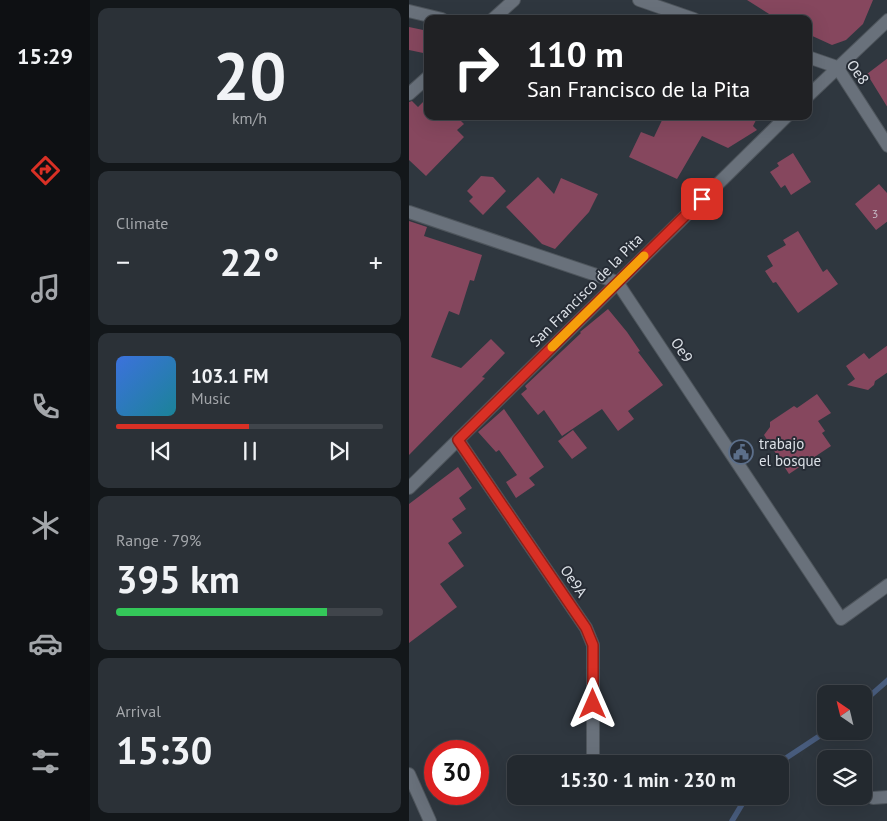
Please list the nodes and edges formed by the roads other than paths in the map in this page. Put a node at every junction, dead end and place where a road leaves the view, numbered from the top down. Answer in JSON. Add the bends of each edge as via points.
{"nodes":[{"id":1,"x":514,"y":0,"type":"edge"},
{"id":2,"x":639,"y":0,"type":"edge"},
{"id":3,"x":409,"y":11,"type":"edge"},
{"id":4,"x":426,"y":15,"type":"edge"},
{"id":5,"x":497,"y":15,"type":"edge"},
{"id":6,"x":682,"y":15,"type":"edge"},
{"id":7,"x":887,"y":20,"type":"edge"},
{"id":8,"x":812,"y":58,"type":"edge"},
{"id":9,"x":837,"y":67,"type":"junction"},
{"id":10,"x":424,"y":81,"type":"edge"},
{"id":11,"x":812,"y":92,"type":"edge"},
{"id":12,"x":409,"y":94,"type":"edge"},
{"id":13,"x":783,"y":120,"type":"edge"},
{"id":14,"x":887,"y":146,"type":"edge"},
{"id":15,"x":409,"y":212,"type":"edge"},
{"id":16,"x":617,"y":282,"type":"junction"},
{"id":17,"x":458,"y":440,"type":"junction"},
{"id":18,"x":409,"y":488,"type":"edge"},
{"id":19,"x":887,"y":585,"type":"edge"},
{"id":20,"x":593,"y":755,"type":"edge"},
{"id":21,"x":409,"y":774,"type":"edge"},
{"id":22,"x":887,"y":797,"type":"edge"},
{"id":23,"x":873,"y":798,"type":"dead end"},
{"id":24,"x":430,"y":821,"type":"edge"}],
"edges":[{"from":1,"to":5,"type":"street"},
{"from":2,"to":6,"type":"street"},
{"from":3,"to":4,"type":"street"},
{"from":7,"to":9,"type":"street"},
{"from":8,"to":9,"type":"street","name":"Oe8"},
{"from":9,"to":11,"type":"street"},
{"from":9,"to":14,"type":"street","name":"Oe8"},
{"from":10,"to":12,"type":"street"},
{"from":13,"to":16,"type":"street","name":"San Francisco de la Pita"},
{"from":15,"to":16,"type":"street"},
{"from":16,"to":17,"type":"street","name":"San Francisco de la Pita"},
{"from":16,"to":19,"type":"street","name":"Oe9","via":[[841,619]]},
{"from":17,"to":18,"type":"street","name":"San Francisco de la Pita"},
{"from":17,"to":20,"type":"street","name":"Oe9A","via":[[586,628],[593,645]]},
{"from":21,"to":24,"type":"street"},
{"from":22,"to":23,"type":"street"}]}
